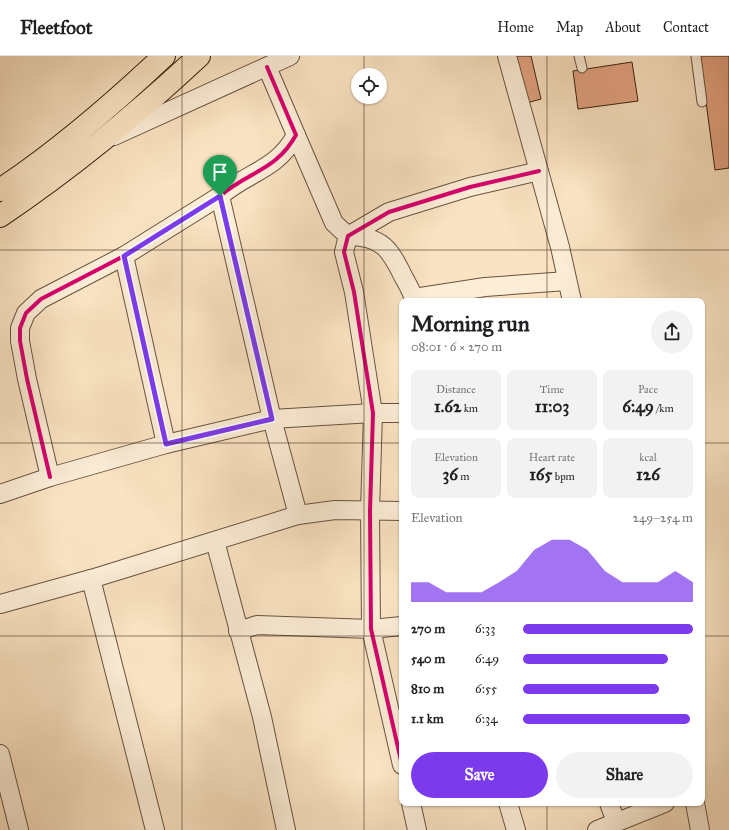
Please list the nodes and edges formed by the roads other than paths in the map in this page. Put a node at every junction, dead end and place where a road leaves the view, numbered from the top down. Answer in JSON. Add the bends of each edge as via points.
{"nodes":[{"id":1,"x":164,"y":56,"type":"edge"},
{"id":2,"x":199,"y":56,"type":"edge"},
{"id":3,"x":290,"y":56,"type":"edge"},
{"id":4,"x":507,"y":56,"type":"edge"},
{"id":5,"x":579,"y":56,"type":"edge"},
{"id":6,"x":696,"y":56,"type":"edge"},
{"id":7,"x":267,"y":67,"type":"junction"},
{"id":8,"x":582,"y":68,"type":"dead end"},
{"id":9,"x":702,"y":102,"type":"dead end"},
{"id":10,"x":296,"y":135,"type":"junction"},
{"id":11,"x":97,"y":144,"type":"junction"},
{"id":12,"x":539,"y":171,"type":"junction"},
{"id":13,"x":0,"y":190,"type":"edge"},
{"id":14,"x":220,"y":196,"type":"junction"},
{"id":15,"x":0,"y":216,"type":"edge"},
{"id":16,"x":348,"y":236,"type":"junction"},
{"id":17,"x":124,"y":256,"type":"junction"},
{"id":18,"x":567,"y":281,"type":"junction"},
{"id":19,"x":414,"y":298,"type":"edge"},
{"id":20,"x":420,"y":298,"type":"edge"},
{"id":21,"x":571,"y":298,"type":"edge"},
{"id":22,"x":373,"y":413,"type":"junction"},
{"id":23,"x":399,"y":414,"type":"edge"},
{"id":24,"x":272,"y":419,"type":"junction"},
{"id":25,"x":166,"y":444,"type":"junction"},
{"id":26,"x":50,"y":477,"type":"junction"},
{"id":27,"x":0,"y":494,"type":"edge"},
{"id":28,"x":370,"y":511,"type":"junction"},
{"id":29,"x":399,"y":511,"type":"edge"},
{"id":30,"x":298,"y":515,"type":"junction"},
{"id":31,"x":215,"y":541,"type":"junction"},
{"id":32,"x":91,"y":579,"type":"junction"},
{"id":33,"x":0,"y":604,"type":"edge"},
{"id":34,"x":399,"y":626,"type":"edge"},
{"id":35,"x":371,"y":629,"type":"junction"},
{"id":36,"x":238,"y":631,"type":"junction"},
{"id":37,"x":399,"y":752,"type":"edge"},
{"id":38,"x":0,"y":754,"type":"edge"},
{"id":39,"x":412,"y":806,"type":"edge"},
{"id":40,"x":509,"y":806,"type":"edge"},
{"id":41,"x":610,"y":806,"type":"edge"},
{"id":42,"x":657,"y":806,"type":"edge"},
{"id":43,"x":696,"y":806,"type":"edge"},
{"id":44,"x":616,"y":822,"type":"junction"},
{"id":45,"x":19,"y":830,"type":"edge"},
{"id":46,"x":154,"y":830,"type":"edge"},
{"id":47,"x":286,"y":830,"type":"edge"},
{"id":48,"x":417,"y":830,"type":"edge"},
{"id":49,"x":516,"y":830,"type":"edge"},
{"id":50,"x":597,"y":830,"type":"edge"},
{"id":51,"x":700,"y":830,"type":"edge"}],
"edges":[{"from":1,"to":13,"type":"main road","via":[[82,130]]},
{"from":2,"to":11,"type":"main road"},
{"from":3,"to":7,"type":"street"},
{"from":4,"to":12,"type":"street"},
{"from":5,"to":8,"type":"lane"},
{"from":6,"to":9,"type":"lane"},
{"from":7,"to":10,"type":"street"},
{"from":7,"to":11,"type":"street"},
{"from":10,"to":14,"type":"street","via":[[286,152],[271,165],[232,185]]},
{"from":10,"to":16,"type":"street","via":[[334,223]]},
{"from":11,"to":15,"type":"main road"},
{"from":12,"to":16,"type":"street","via":[[389,212]]},
{"from":12,"to":18,"type":"street"},
{"from":14,"to":17,"type":"street"},
{"from":14,"to":24,"type":"street"},
{"from":16,"to":19,"type":"street","via":[[374,239],[388,249]]},
{"from":16,"to":22,"type":"street","via":[[344,252],[354,292]]},
{"from":17,"to":25,"type":"street"},
{"from":17,"to":26,"type":"street","via":[[41,299],[22,320],[20,341]]},
{"from":18,"to":20,"type":"street","via":[[485,287]]},
{"from":18,"to":21,"type":"street"},
{"from":22,"to":23,"type":"street"},
{"from":22,"to":24,"type":"street"},
{"from":22,"to":28,"type":"street"},
{"from":24,"to":25,"type":"street"},
{"from":24,"to":30,"type":"street"},
{"from":25,"to":26,"type":"street"},
{"from":26,"to":27,"type":"street"},
{"from":28,"to":29,"type":"street"},
{"from":28,"to":30,"type":"street","via":[[335,510]]},
{"from":28,"to":35,"type":"street"},
{"from":30,"to":31,"type":"street"},
{"from":31,"to":32,"type":"street"},
{"from":31,"to":36,"type":"street"},
{"from":32,"to":33,"type":"street"},
{"from":32,"to":46,"type":"street"},
{"from":34,"to":35,"type":"street"},
{"from":35,"to":36,"type":"street","via":[[257,625]]},
{"from":35,"to":37,"type":"street"},
{"from":36,"to":47,"type":"street","via":[[262,717]]},
{"from":38,"to":45,"type":"street"},
{"from":39,"to":48,"type":"street"},
{"from":40,"to":49,"type":"street"},
{"from":41,"to":44,"type":"street"},
{"from":42,"to":44,"type":"street"},
{"from":43,"to":51,"type":"street"},
{"from":44,"to":50,"type":"street"}]}
